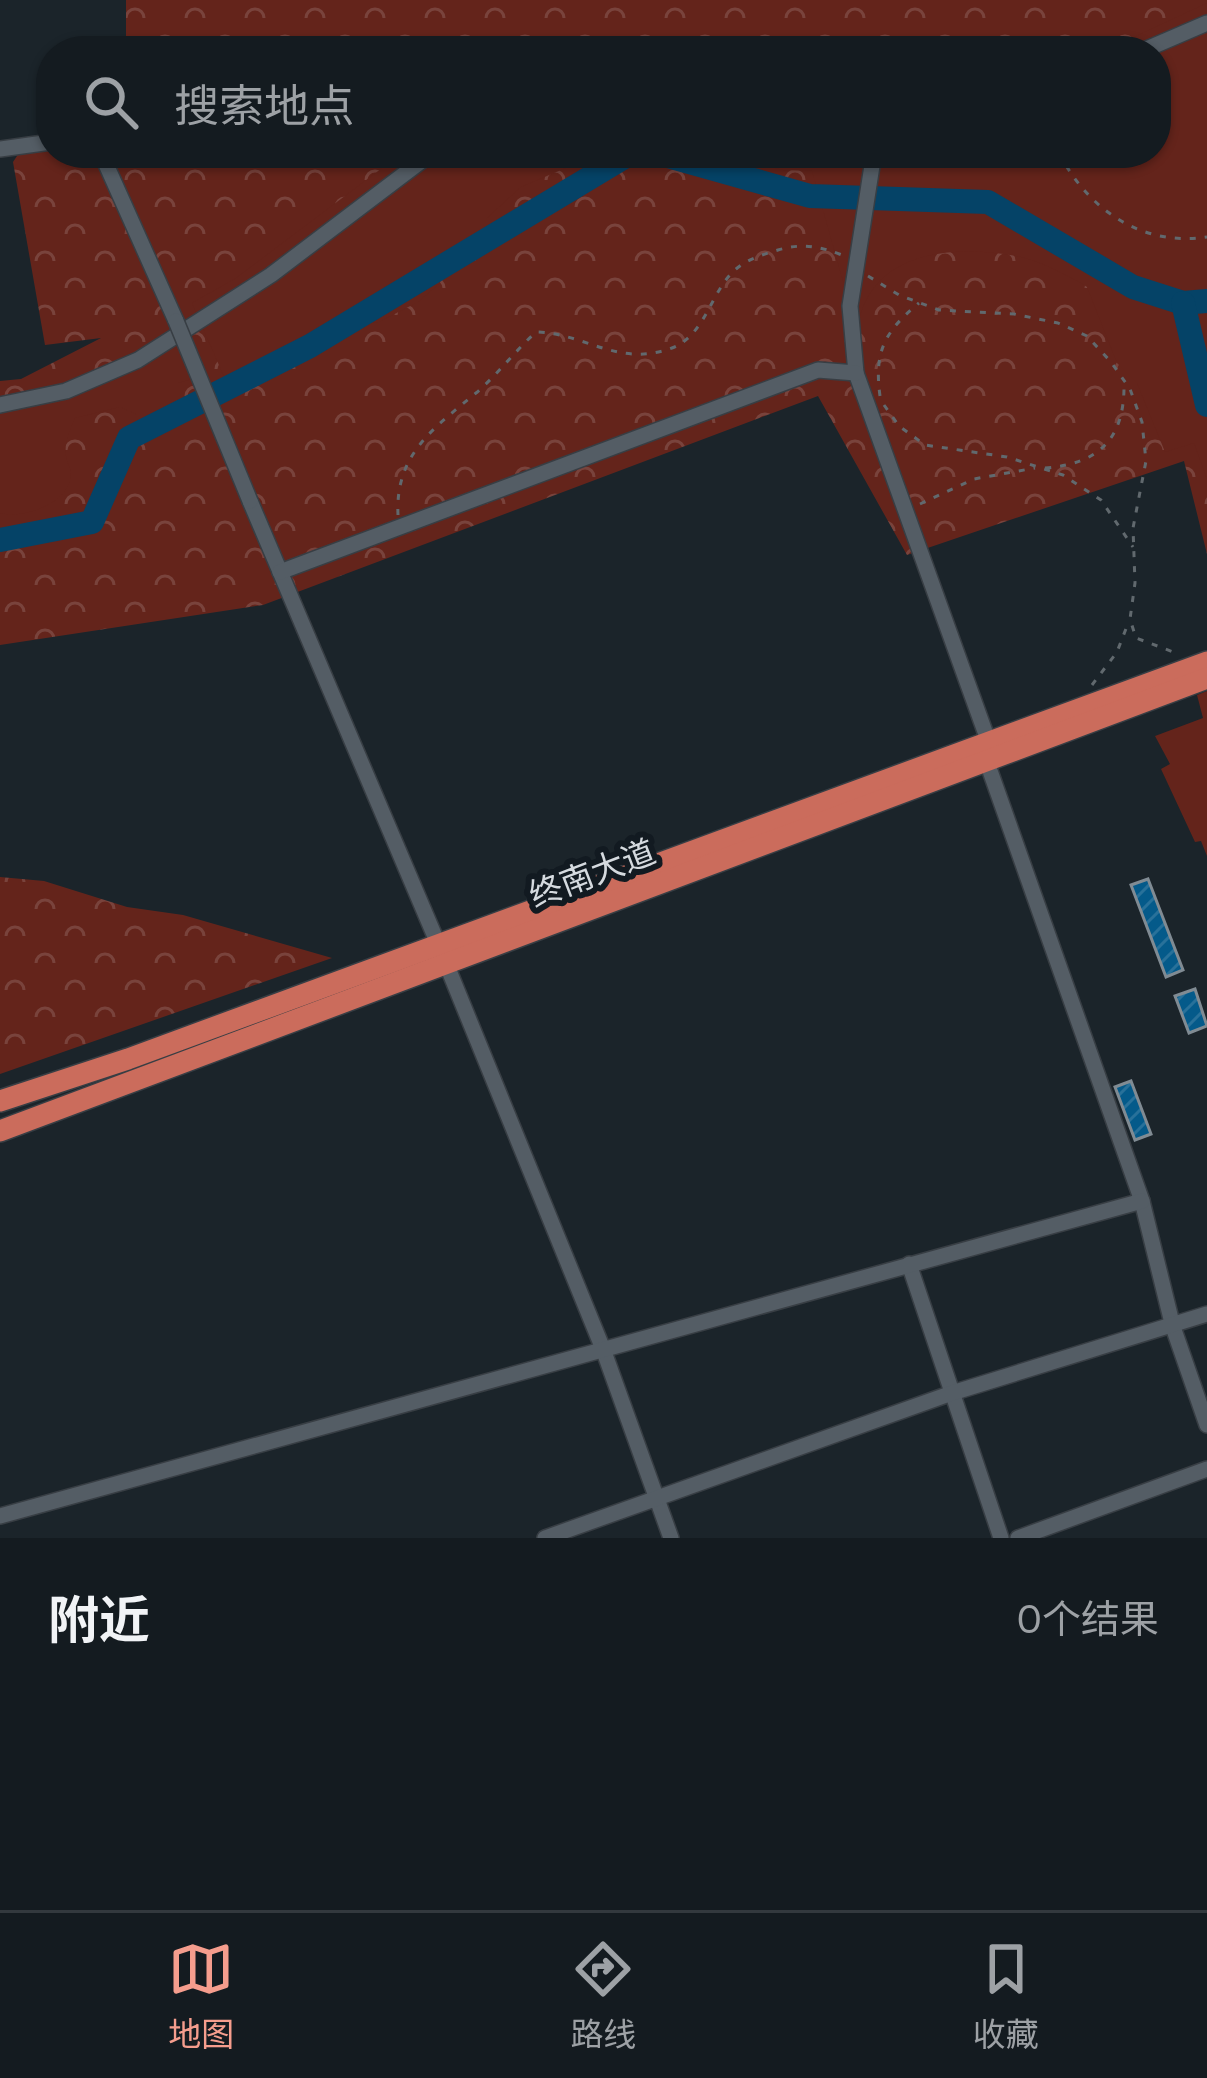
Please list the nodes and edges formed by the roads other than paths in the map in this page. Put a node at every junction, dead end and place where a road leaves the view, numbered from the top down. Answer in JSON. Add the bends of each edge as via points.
{"nodes":[{"id":1,"x":1207,"y":23,"type":"edge"},
{"id":2,"x":1171,"y":39,"type":"edge"},
{"id":3,"x":36,"y":144,"type":"edge"},
{"id":4,"x":0,"y":148,"type":"edge"},
{"id":5,"x":108,"y":168,"type":"edge"},
{"id":6,"x":412,"y":168,"type":"edge"},
{"id":7,"x":871,"y":168,"type":"edge"},
{"id":8,"x":179,"y":327,"type":"junction"},
{"id":9,"x":856,"y":373,"type":"junction"},
{"id":10,"x":0,"y":405,"type":"edge"},
{"id":11,"x":280,"y":572,"type":"junction"},
{"id":12,"x":1197,"y":659,"type":"edge"},
{"id":13,"x":1207,"y":678,"type":"edge"},
{"id":14,"x":985,"y":747,"type":"junction"},
{"id":15,"x":442,"y":954,"type":"junction"},
{"id":16,"x":0,"y":1101,"type":"edge"},
{"id":17,"x":0,"y":1131,"type":"edge"},
{"id":18,"x":1142,"y":1201,"type":"junction"},
{"id":19,"x":909,"y":1264,"type":"junction"},
{"id":20,"x":1207,"y":1314,"type":"edge"},
{"id":21,"x":1172,"y":1327,"type":"junction"},
{"id":22,"x":603,"y":1348,"type":"junction"},
{"id":23,"x":952,"y":1394,"type":"junction"},
{"id":24,"x":1207,"y":1426,"type":"edge"},
{"id":25,"x":1207,"y":1469,"type":"edge"},
{"id":26,"x":658,"y":1500,"type":"junction"},
{"id":27,"x":0,"y":1516,"type":"edge"},
{"id":28,"x":544,"y":1538,"type":"edge"},
{"id":29,"x":670,"y":1538,"type":"edge"},
{"id":30,"x":1000,"y":1538,"type":"edge"},
{"id":31,"x":1018,"y":1538,"type":"edge"}],
"edges":[{"from":1,"to":2,"type":"street"},
{"from":3,"to":4,"type":"street"},
{"from":5,"to":8,"type":"street"},
{"from":6,"to":8,"type":"street","via":[[271,275]]},
{"from":7,"to":9,"type":"street","via":[[850,306]]},
{"from":8,"to":10,"type":"street","via":[[138,360],[66,391]]},
{"from":8,"to":11,"type":"street","bridge":true},
{"from":9,"to":11,"type":"street","via":[[818,370]]},
{"from":9,"to":14,"type":"street"},
{"from":11,"to":15,"type":"street"},
{"from":12,"to":14,"type":"highway","name":"终南大道"},
{"from":13,"to":14,"type":"highway","name":"终南大道"},
{"from":14,"to":15,"type":"highway","name":"终南大道"},
{"from":14,"to":18,"type":"street"},
{"from":15,"to":16,"type":"highway","name":"终南大道"},
{"from":15,"to":17,"type":"highway","name":"终南大道"},
{"from":15,"to":22,"type":"street"},
{"from":18,"to":19,"type":"street"},
{"from":18,"to":21,"type":"street"},
{"from":19,"to":22,"type":"street"},
{"from":19,"to":23,"type":"street"},
{"from":20,"to":21,"type":"street"},
{"from":21,"to":23,"type":"street"},
{"from":21,"to":24,"type":"street"},
{"from":22,"to":26,"type":"street"},
{"from":22,"to":27,"type":"street"},
{"from":23,"to":26,"type":"street"},
{"from":23,"to":30,"type":"street"},
{"from":25,"to":31,"type":"street"},
{"from":26,"to":28,"type":"street"},
{"from":26,"to":29,"type":"street"}]}
